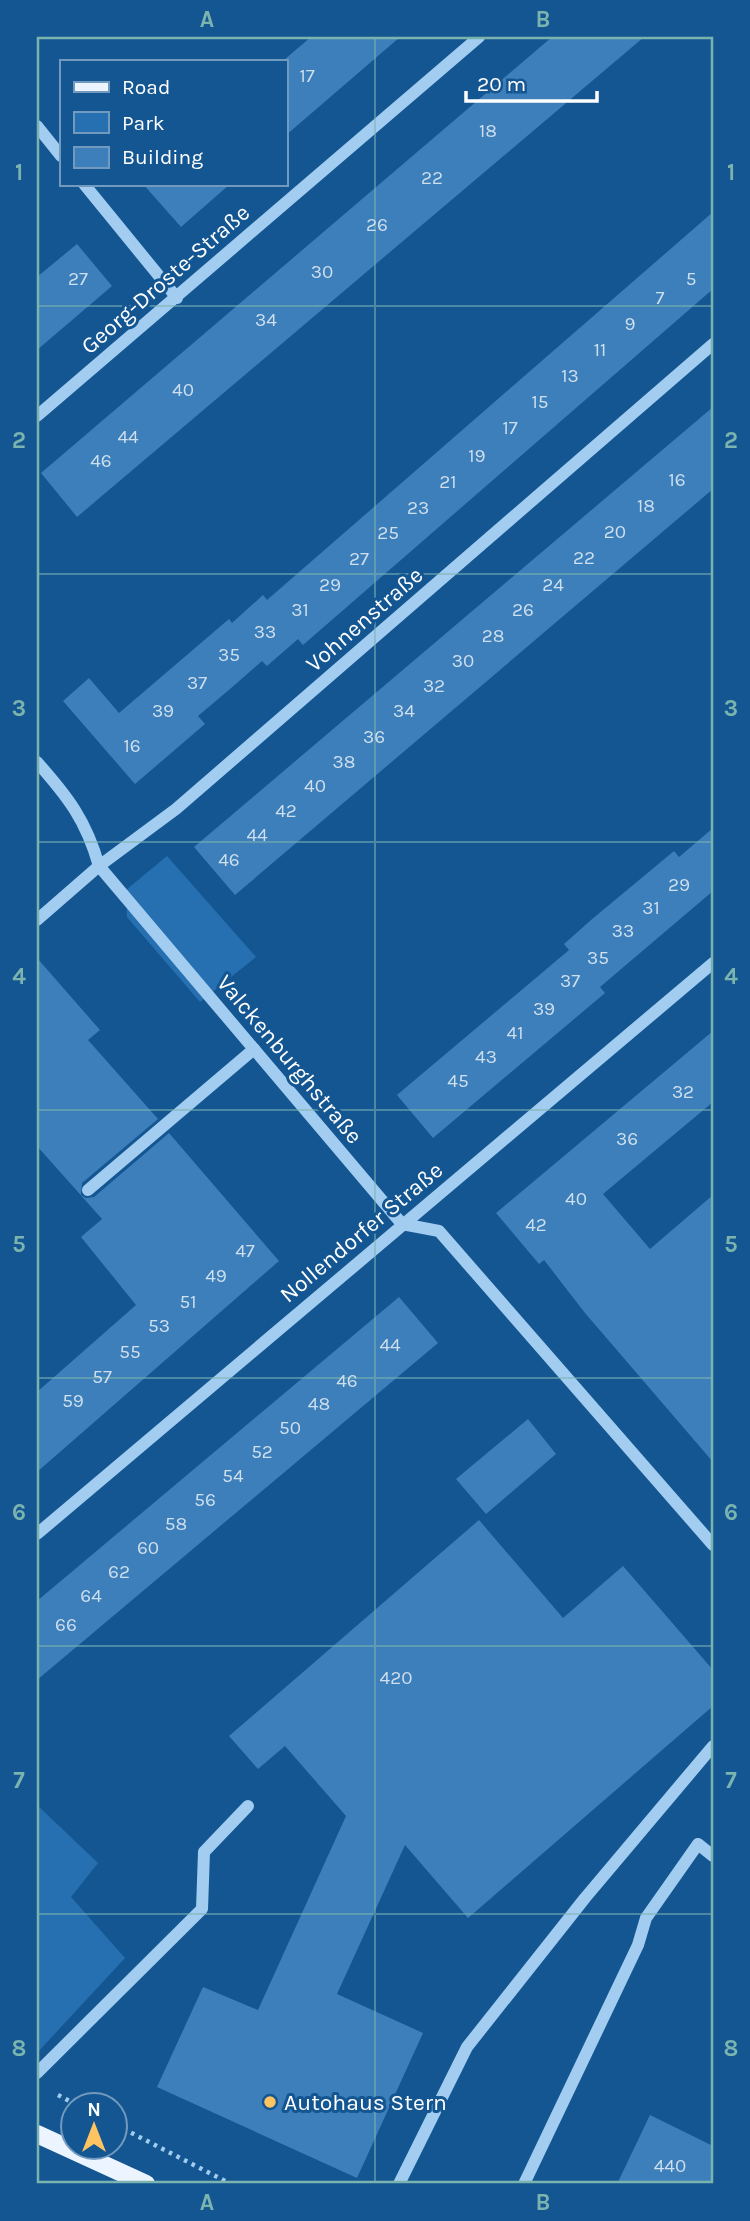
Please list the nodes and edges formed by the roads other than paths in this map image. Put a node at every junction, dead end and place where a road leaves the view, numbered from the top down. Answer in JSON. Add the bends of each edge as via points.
{"nodes":[{"id":1,"x":475,"y":38,"type":"edge"},
{"id":2,"x":37,"y":126,"type":"edge"},
{"id":3,"x":60,"y":155,"type":"edge"},
{"id":4,"x":86,"y":186,"type":"edge"},
{"id":5,"x":177,"y":298,"type":"junction"},
{"id":6,"x":713,"y":344,"type":"edge"},
{"id":7,"x":37,"y":416,"type":"edge"},
{"id":8,"x":37,"y":762,"type":"edge"},
{"id":9,"x":99,"y":866,"type":"junction"},
{"id":10,"x":37,"y":920,"type":"edge"},
{"id":11,"x":713,"y":963,"type":"edge"},
{"id":12,"x":254,"y":1049,"type":"junction"},
{"id":13,"x":88,"y":1190,"type":"dead end"},
{"id":14,"x":402,"y":1224,"type":"junction"},
{"id":15,"x":37,"y":1534,"type":"edge"},
{"id":16,"x":713,"y":1545,"type":"edge"},
{"id":17,"x":713,"y":1746,"type":"edge"},
{"id":18,"x":248,"y":1807,"type":"dead end"},
{"id":19,"x":713,"y":1856,"type":"edge"},
{"id":20,"x":37,"y":2073,"type":"edge"},
{"id":21,"x":37,"y":2134,"type":"edge"},
{"id":22,"x":146,"y":2184,"type":"edge"},
{"id":23,"x":399,"y":2184,"type":"edge"},
{"id":24,"x":524,"y":2184,"type":"edge"}],
"edges":[{"from":1,"to":5,"type":"street","name":"Georg-Droste-Straße"},
{"from":2,"to":3,"type":"street"},
{"from":4,"to":5,"type":"street"},
{"from":5,"to":7,"type":"street","name":"Georg-Droste-Straße"},
{"from":6,"to":9,"type":"street","name":"Vohnenstraße","via":[[176,808]]},
{"from":8,"to":9,"type":"street","name":"Valckenburghstraße","via":[[73,803],[90,833]]},
{"from":9,"to":10,"type":"street","name":"Vohnenstraße"},
{"from":9,"to":12,"type":"street","name":"Valckenburghstraße"},
{"from":11,"to":14,"type":"street","name":"Nollendorfer Straße"},
{"from":12,"to":13,"type":"street"},
{"from":12,"to":14,"type":"street","name":"Valckenburghstraße"},
{"from":14,"to":15,"type":"street","name":"Nollendorfer Straße"},
{"from":14,"to":16,"type":"street","via":[[439,1231]]},
{"from":17,"to":23,"type":"street","via":[[467,2047]]},
{"from":18,"to":20,"type":"street","via":[[204,1852],[202,1909]]},
{"from":19,"to":24,"type":"street","via":[[698,1844],[646,1918],[638,1945]]},
{"from":21,"to":22,"type":"main road"}]}
